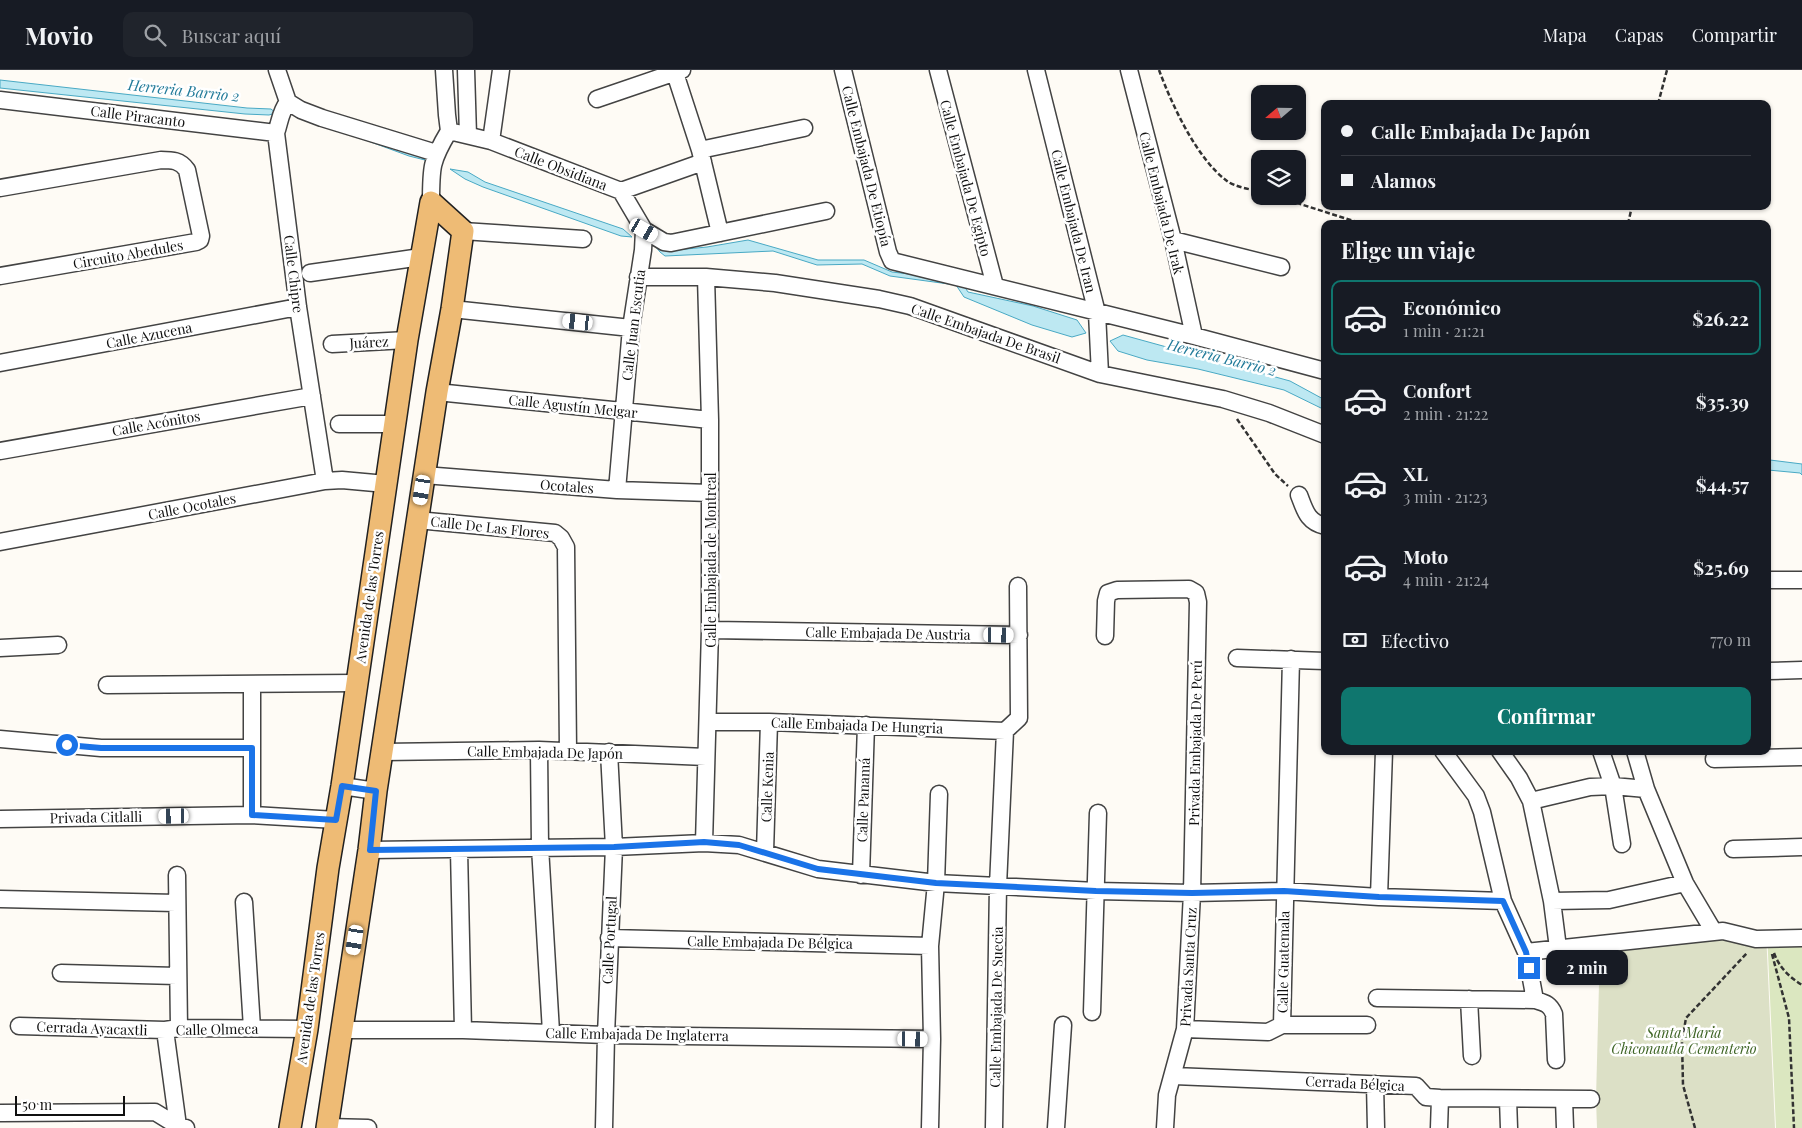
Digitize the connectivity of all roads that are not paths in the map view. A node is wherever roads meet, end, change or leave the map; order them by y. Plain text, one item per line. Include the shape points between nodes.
1 (277, 70) edge
2 (444, 70) edge
3 (466, 70) edge
4 (501, 70) edge
5 (843, 70) edge
6 (938, 70) edge
7 (1036, 70) edge
8 (1128, 70) edge
9 (677, 71) edge
10 (597, 99) dead end
11 (0, 100) edge
12 (288, 102) junction
13 (804, 128) dead end
14 (450, 131) junction
15 (276, 133) junction
16 (468, 135) junction
17 (491, 141) junction
18 (436, 153) junction
19 (702, 156) junction
20 (0, 188) edge
21 (621, 191) junction
22 (432, 202) junction
23 (826, 212) dead end
24 (463, 230) junction
25 (720, 233) junction
26 (583, 239) dead end
27 (643, 239) junction
28 (1173, 240) junction
29 (421, 256) junction
30 (1281, 267) dead end
31 (310, 273) dead end
32 (0, 276) edge
33 (638, 277) junction
34 (706, 277) junction
35 (995, 286) junction
36 (298, 307) junction
37 (452, 309) junction
38 (1097, 312) junction
39 (631, 328) junction
40 (1194, 336) junction
41 (407, 340) junction
42 (332, 344) dead end
43 (0, 363) edge
44 (1321, 370) edge
45 (1100, 374) junction
46 (436, 392) junction
47 (312, 396) junction
48 (624, 411) junction
49 (710, 420) junction
50 (339, 424) dead end
51 (395, 424) junction
52 (1321, 433) edge
53 (0, 450) edge
54 (424, 475) junction
55 (325, 481) junction
56 (386, 484) junction
57 (617, 490) junction
58 (710, 494) junction
59 (1299, 495) road end
60 (417, 520) junction
61 (1321, 525) edge
62 (0, 542) edge
63 (1771, 580) edge
64 (1802, 580) edge
65 (1018, 586) dead end
66 (710, 630) junction
67 (1019, 635) junction
68 (1105, 636) dead end
69 (58, 645) dead end
70 (0, 648) edge
71 (1237, 658) dead end
72 (1291, 660) junction
73 (1321, 661) edge
74 (1802, 670) edge
75 (1771, 671) edge
76 (357, 683) junction
77 (252, 684) junction
78 (107, 685) dead end
79 (708, 722) junction
80 (769, 722) junction
81 (866, 725) junction
82 (1005, 731) junction
83 (0, 739) edge
84 (252, 748) junction
85 (539, 750) junction
86 (568, 751) junction
87 (383, 752) junction
88 (609, 752) junction
89 (1384, 755) edge
90 (1446, 755) edge
91 (1503, 755) edge
92 (1602, 755) edge
93 (1636, 755) edge
94 (706, 757) junction
95 (1802, 757) edge
96 (1714, 759) dead end
97 (342, 786) junction
98 (1613, 786) junction
99 (1646, 790) junction
100 (376, 791) junction
101 (939, 794) dead end
102 (1531, 801) junction
103 (1098, 813) dead end
104 (252, 815) junction
105 (0, 819) edge
106 (336, 820) junction
107 (704, 842) junction
108 (1622, 844) dead end
109 (540, 847) junction
110 (614, 847) junction
111 (1802, 847) edge
112 (1734, 849) dead end
113 (370, 850) junction
114 (459, 850) junction
115 (765, 852) junction
116 (176, 875) dead end
117 (861, 875) junction
118 (936, 883) junction
119 (1685, 883) junction
120 (998, 886) junction
121 (1096, 891) junction
122 (1284, 891) junction
123 (1192, 893) junction
124 (1379, 897) junction
125 (0, 899) edge
126 (1503, 901) junction
127 (1552, 901) junction
128 (244, 902) dead end
129 (176, 903) junction
130 (1714, 932) junction
131 (609, 938) junction
132 (1802, 938) edge
133 (930, 946) junction
134 (1558, 948) junction
135 (1526, 952) junction
136 (61, 973) dead end
137 (177, 976) junction
138 (1377, 998) dead end
139 (1469, 999) junction
140 (1536, 1000) junction
141 (1092, 1012) dead end
142 (1063, 1025) dead end
143 (1282, 1025) junction
144 (1367, 1025) dead end
145 (19, 1026) dead end
146 (252, 1028) junction
147 (172, 1029) junction
148 (307, 1029) junction
149 (1186, 1029) junction
150 (341, 1030) junction
151 (463, 1030) junction
152 (551, 1032) junction
153 (606, 1035) junction
154 (932, 1039) junction
155 (1472, 1056) dead end
156 (1556, 1060) dead end
157 (1174, 1076) junction
158 (1376, 1084) junction
159 (1440, 1098) junction
160 (1508, 1099) junction
161 (1564, 1099) junction
162 (1592, 1099) dead end
163 (0, 1113) edge
164 (64, 1120) edge
165 (182, 1127) edge
166 (290, 1128) edge
167 (327, 1128) edge
168 (368, 1128) edge
169 (604, 1128) edge
170 (930, 1128) edge
171 (994, 1128) edge
172 (1056, 1128) edge
173 (1165, 1128) edge
174 (1376, 1128) edge
175 (1439, 1128) edge
176 (1509, 1128) edge
177 (1566, 1128) edge

1 - 12 street
2 - 14 street
3 - 16 street
4 - 17 street
5 - 35 street, Calle Embajada De Etiopía via 892,261
6 - 35 street, Calle Embajada De Egipto
7 - 38 street, Calle Embajada De Iran
8 - 28 street, Calle Embajada De Irak
9 - 10 street
9 - 19 street
11 - 15 street, Calle Piracanto
12 - 15 street, Calle Chipre via 281,111
12 - 18 street via 322,118
13 - 19 street
14 - 16 street, Calle Obsidiana
14 - 18 street, Avenida de las Torres
15 - 36 street, Calle Chipre
16 - 17 street, Calle Obsidiana
17 - 21 street, Calle Obsidiana
18 - 22 street, Avenida de las Torres via 431,173
19 - 21 street
19 - 25 street
20 - 32 street, Circuito Abedules via 174,160 183,164 186,170 201,236 196,242
21 - 27 street, Calle Obsidiana
22 - 24 main road
22 - 29 main road, Avenida de las Torres
23 - 25 street
24 - 26 street
24 - 37 main road
25 - 27 street via 671,244
27 - 33 street, Calle Juan Escutia
28 - 30 street
28 - 40 street, Calle Embajada De Irak
29 - 31 street
29 - 41 main road, Avenida de las Torres
33 - 34 street, Calle Embajada De Brasil
33 - 39 street, Calle Juan Escutia
34 - 45 street, Calle Embajada De Brasil via 775,283 887,300
34 - 49 street, Calle Embajada de Montreal
35 - 38 street
36 - 43 street, Calle Azucena
36 - 47 street, Calle Chipre
37 - 39 street
37 - 46 main road
38 - 40 street
38 - 45 street, Calle Embajada De Iran
39 - 48 street, Calle Juan Escutia
40 - 44 street
41 - 42 street, Juárez
41 - 51 main road, Avenida de las Torres
45 - 52 street, Calle Embajada De Brasil via 1223,399
46 - 48 street, Calle Agustín Melgar
46 - 54 main road
47 - 53 street, Calle Acónitos
47 - 55 street, Calle Chipre
48 - 49 street, Calle Agustín Melgar
48 - 57 street, Calle Juan Escutia
49 - 58 street, Calle Embajada de Montreal
50 - 51 street
51 - 56 main road, Avenida de las Torres
54 - 57 street, Ocotales
54 - 60 main road
55 - 56 street, Calle Ocotales
55 - 62 street, Calle Ocotales
56 - 76 main road, Avenida de las Torres
57 - 58 street, Ocotales
58 - 66 street, Calle Embajada de Montreal
59 - 61 street via 1307,515 1315,524
60 - 86 street, Calle De Las Flores via 555,533 561,538 566,547
60 - 87 main road
63 - 64 street
65 - 67 street
66 - 67 street, Calle Embajada De Austria
66 - 79 street, Calle Embajada de Montreal
67 - 82 street via 1019,718
68 - 123 street, Privada Embajada De Perú via 1108,593 1117,590 1189,589 1196,593
69 - 70 street
71 - 72 street
72 - 73 street
72 - 122 street, Calle Guatemala
74 - 75 street
76 - 77 street
76 - 97 main road, Avenida de las Torres
77 - 78 street
77 - 84 street
79 - 80 street, Calle Embajada De Hungria
79 - 94 street, Calle Embajada de Montreal
80 - 81 street, Calle Embajada De Hungria
80 - 115 street, Calle Kenia
81 - 82 street, Calle Embajada De Hungria
81 - 117 street, Calle Panamá
82 - 120 street
83 - 84 street via 101,748
84 - 104 street
85 - 86 street, Calle Embajada De Japón
85 - 87 street, Calle Embajada De Japón
85 - 109 street
86 - 88 street, Calle Embajada De Japón
87 - 100 main road
88 - 94 street, Calle Embajada De Japón
88 - 110 street, Calle Portugal
89 - 124 street
90 - 126 street via 1476,796
91 - 102 street
92 - 98 street
93 - 99 street
94 - 107 street, Calle Embajada de Montreal
95 - 96 street
97 - 100 street
97 - 106 main road, Avenida de las Torres
98 - 99 street
98 - 102 street via 1590,787
98 - 108 street
99 - 119 street
100 - 113 main road
101 - 118 street
102 - 127 street
103 - 121 street
104 - 105 street, Privada Citlalli
104 - 106 street, Privada Citlalli
106 - 148 main road, Avenida de las Torres
107 - 110 street
107 - 115 street via 739,845
109 - 110 street
109 - 114 street
109 - 152 street
110 - 131 street, Calle Portugal
111 - 112 street
113 - 114 street
113 - 150 main road
114 - 151 street
115 - 117 street via 818,869
116 - 129 street
117 - 118 street
118 - 120 street
118 - 133 street
119 - 127 street via 1609,900
119 - 130 street
120 - 121 street
120 - 171 street, Calle Embajada De Suecia
121 - 123 street
121 - 141 street
122 - 123 street
122 - 124 street
122 - 143 street, Calle Guatemala
123 - 149 street, Privada Santa Cruz
124 - 126 street
125 - 129 street
126 - 135 street
127 - 134 street
128 - 146 street
129 - 137 street
130 - 132 street via 1723,931 1765,942
130 - 134 street
131 - 133 street, Calle Embajada De Bélgica
131 - 153 street, Calle Portugal
133 - 154 street
134 - 135 street
135 - 140 street
136 - 137 street
137 - 147 street
138 - 139 street
139 - 140 street
139 - 155 street
140 - 156 street via 1552,1007
142 - 172 street
143 - 144 street
143 - 149 street, Calle Guatemala via 1268,1032
145 - 147 street, Cerrada Ayacaxtli
146 - 147 street, Calle Olmeca
146 - 148 street, Calle Olmeca
147 - 165 street, Calle Olmeca
148 - 166 main road, Avenida de las Torres
149 - 157 street, Privada Santa Cruz
150 - 151 street, Calle Embajada De Inglaterra
150 - 167 main road
151 - 152 street, Calle Embajada De Inglaterra
152 - 153 street, Calle Embajada De Inglaterra
153 - 154 street, Calle Embajada De Inglaterra
153 - 169 street, Calle Portugal
154 - 170 street
157 - 158 street, Cerrada Bélgica
157 - 173 street, Privada Santa Cruz via 1167,1095
158 - 159 street, Cerrada Bélgica via 1416,1086 1426,1097
158 - 174 street
159 - 160 street, Cerrada Bélgica
159 - 175 street
160 - 161 street, Cerrada Bélgica
160 - 176 street
161 - 162 street, Cerrada Bélgica
161 - 177 street
163 - 164 street
164 - 165 street via 155,1112
167 - 168 street

